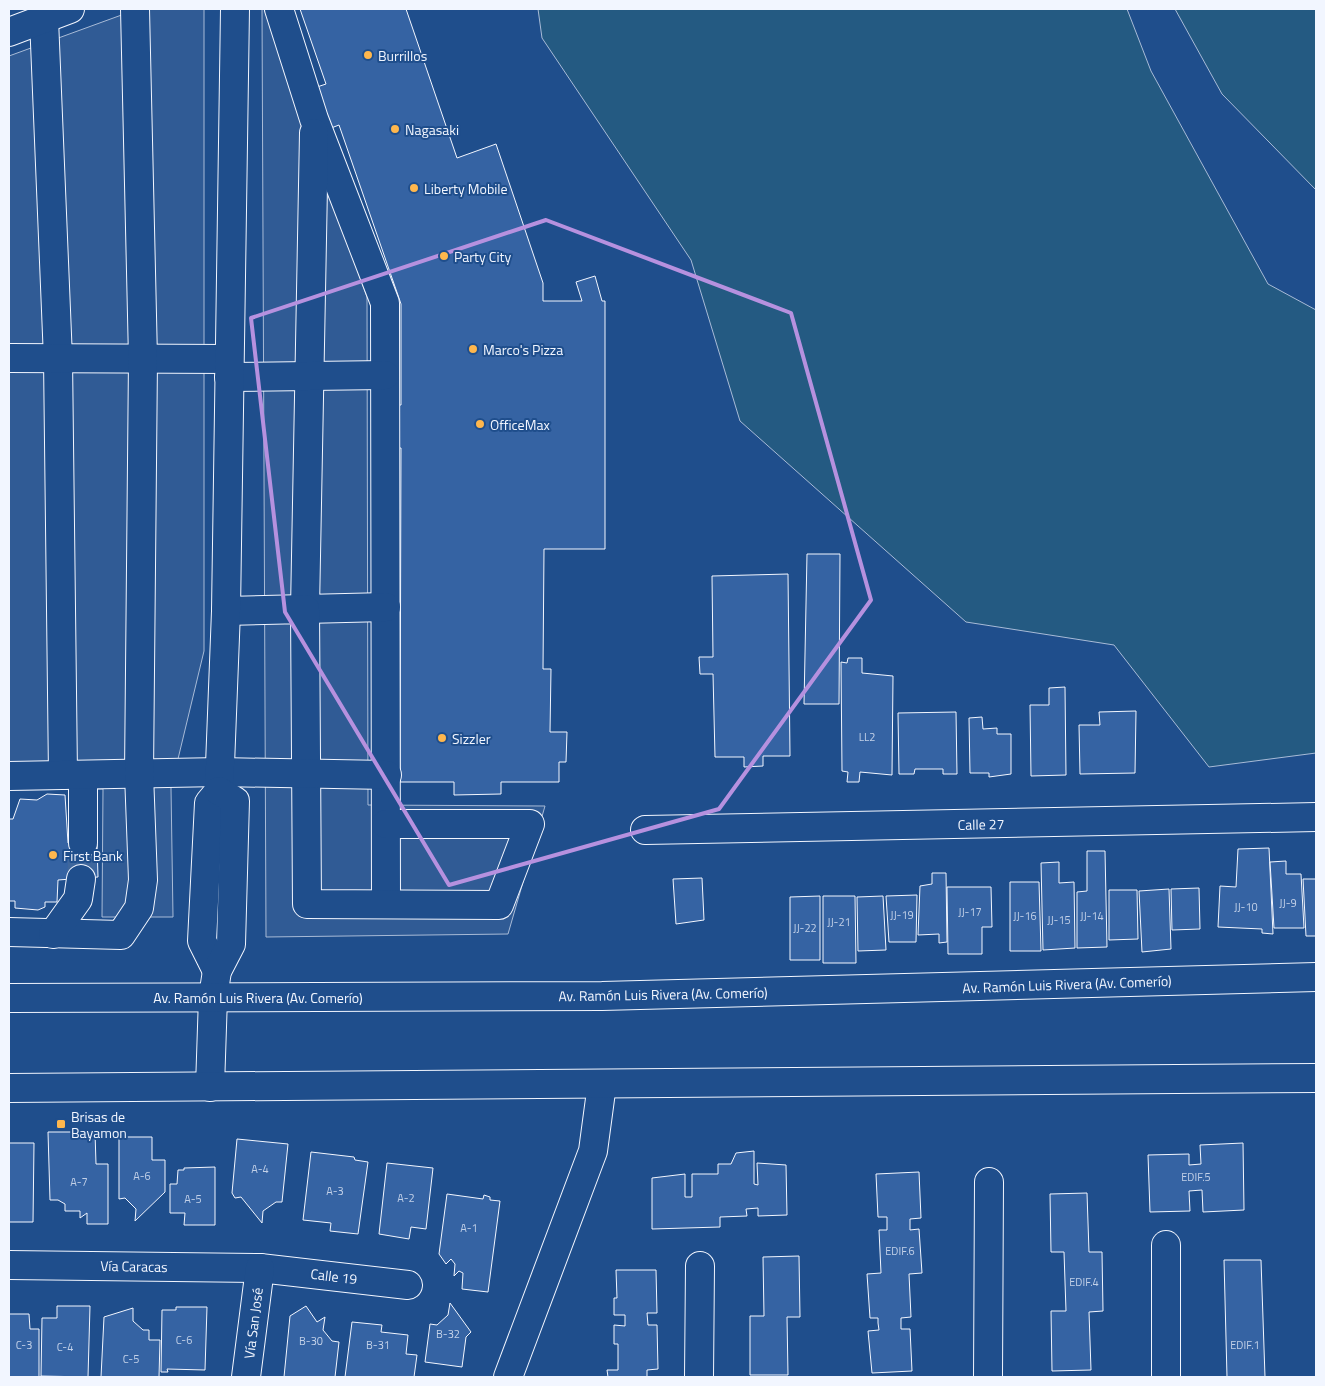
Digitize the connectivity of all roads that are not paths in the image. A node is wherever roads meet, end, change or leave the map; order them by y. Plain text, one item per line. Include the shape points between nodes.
1 (70, 9) edge
2 (135, 9) edge
3 (235, 9) edge
4 (279, 9) edge
5 (44, 19) junction
6 (9, 32) edge
7 (314, 118) junction
8 (9, 358) edge
9 (58, 358) junction
10 (143, 359) junction
11 (229, 368) junction
12 (308, 375) junction
13 (385, 375) junction
14 (386, 608) junction
15 (305, 609) junction
16 (226, 611) junction
17 (139, 774) junction
18 (304, 774) junction
19 (73, 775) junction
20 (387, 775) junction
21 (9, 776) edge
22 (219, 782) junction
23 (1316, 817) edge
24 (386, 824) junction
25 (645, 830) dead end
26 (83, 843) tunnel mouth
27 (81, 879) tunnel mouth
28 (386, 904) junction
29 (9, 932) edge
30 (53, 934) junction
31 (1316, 977) edge
32 (215, 984) junction
33 (9, 998) edge
34 (1316, 1078) edge
35 (602, 1084) junction
36 (210, 1087) junction
37 (9, 1088) edge
38 (990, 1182) dead end
39 (1166, 1245) dead end
40 (9, 1265) edge
41 (700, 1266) dead end
42 (260, 1268) junction
43 (408, 1285) dead end
44 (246, 1377) edge
45 (508, 1377) edge
46 (699, 1377) edge
47 (988, 1377) edge
48 (1166, 1377) edge

1 - 5 main road
2 - 10 main road
3 - 11 main road
4 - 7 main road
5 - 6 main road
5 - 9 main road
7 - 12 main road
7 - 13 main road via 385,303
8 - 9 main road
9 - 10 main road
9 - 19 main road
10 - 11 main road
10 - 17 main road
11 - 12 main road
11 - 16 main road
12 - 13 main road
12 - 15 main road
13 - 14 main road
14 - 15 main road
14 - 20 main road
15 - 16 main road
15 - 18 main road
16 - 22 main road
17 - 19 main road
17 - 22 main road
17 - 30 main road via 143,880 139,908 122,935
18 - 20 main road
18 - 22 main road
18 - 28 main road via 307,904
19 - 21 main road
19 - 26 main road
20 - 24 main road
22 - 32 main road via 235,802 232,944
23 - 25 main road, Calle 27
24 - 28 main road
24 - 28 main road via 530,824 500,905
27 - 30 main road via 78,899
29 - 30 main road
31 - 32 main road, Av. Ramón Luis Rivera (Av. Comerío) via 602,996
32 - 33 main road, Av. Ramón Luis Rivera (Av. Comerío)
32 - 36 main road
34 - 35 main road
35 - 36 main road
35 - 45 main road via 593,1151
36 - 37 main road
38 - 47 main road
39 - 48 main road
40 - 42 main road, Vía Caracas
41 - 46 main road
42 - 43 main road, Calle 19
42 - 44 main road, Vía San José

